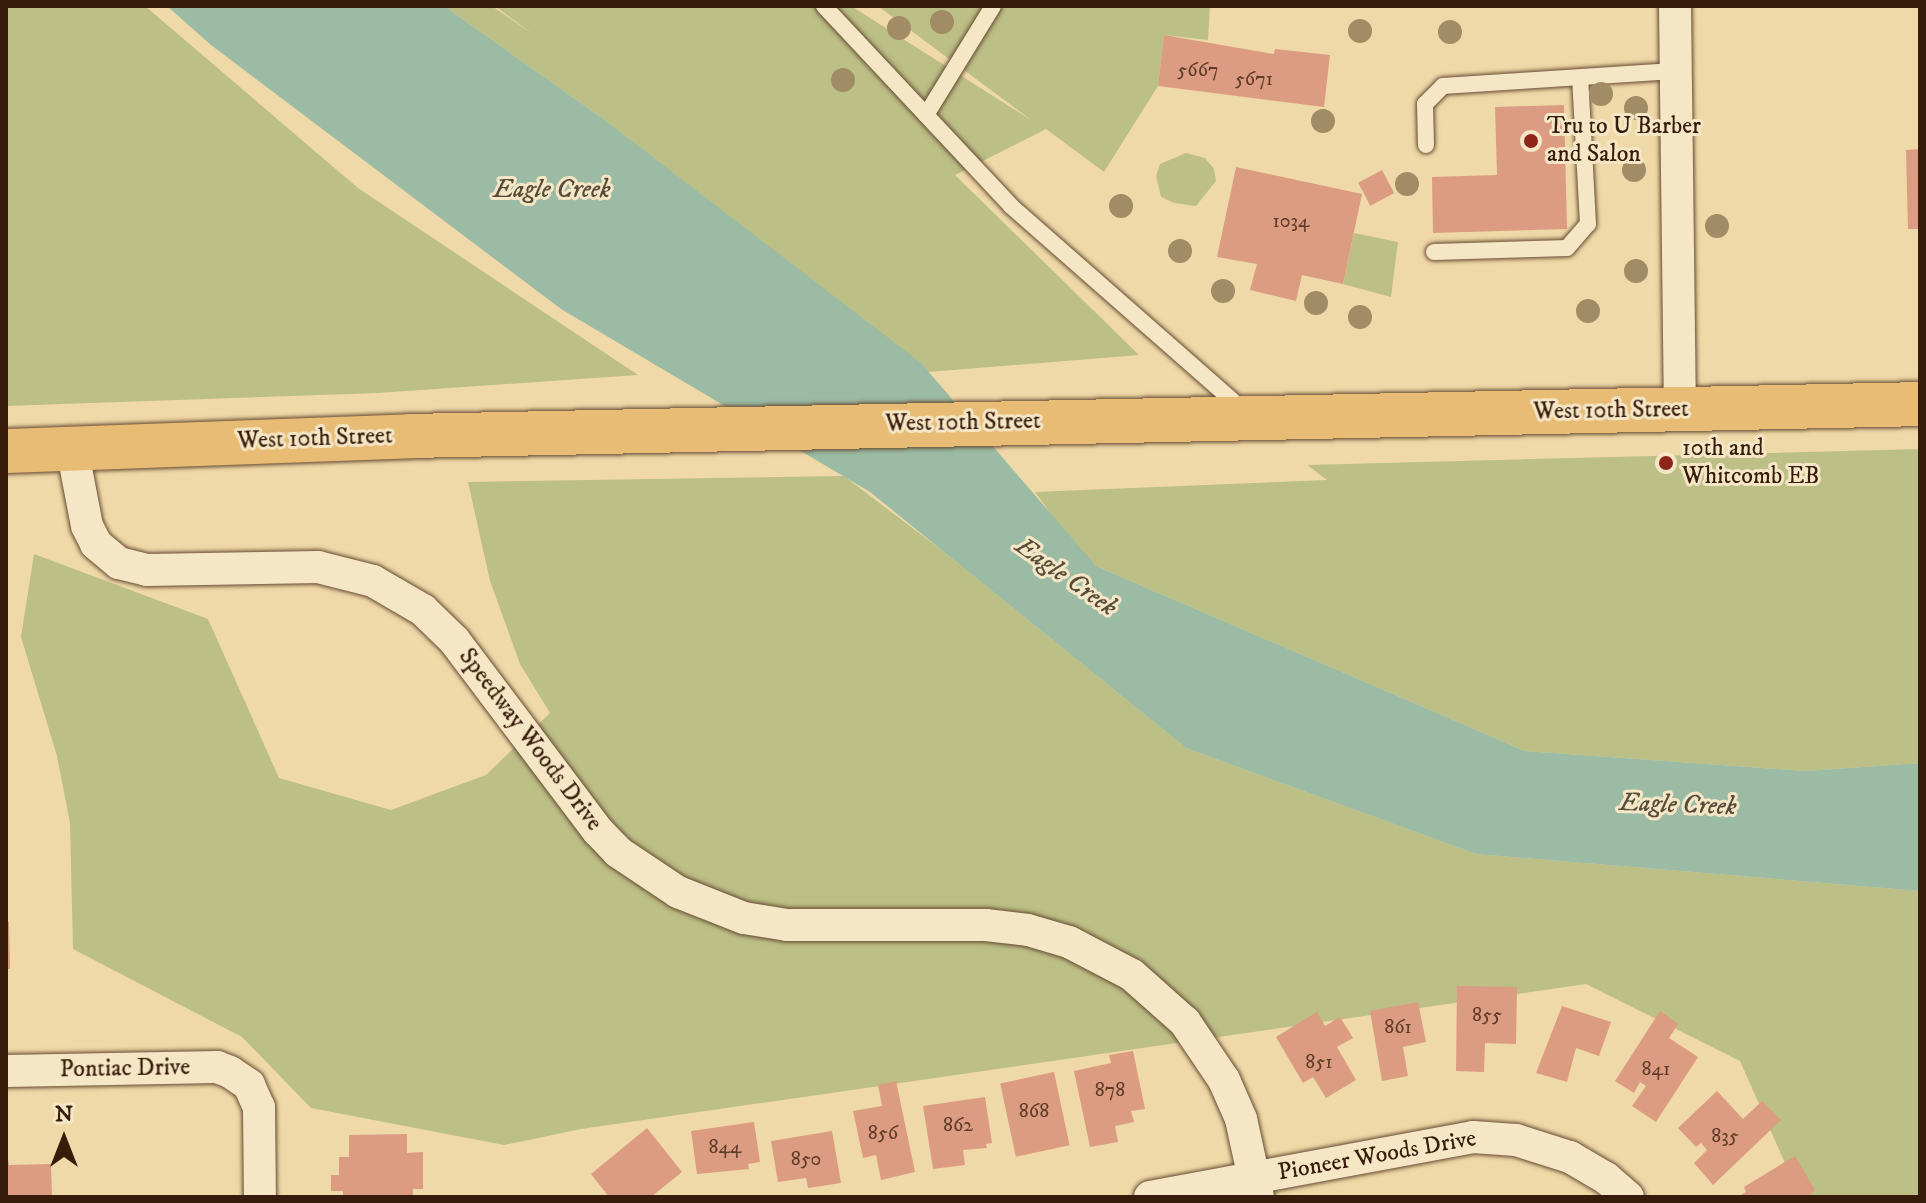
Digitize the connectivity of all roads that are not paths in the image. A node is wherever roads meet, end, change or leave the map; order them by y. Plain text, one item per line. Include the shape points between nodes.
1 (824, 6) edge
2 (993, 6) edge
3 (1675, 6) edge
4 (1674, 71) junction
5 (1580, 77) junction
6 (926, 115) junction
7 (1426, 145) dead end
8 (1434, 252) dead end
9 (1920, 404) edge
10 (1680, 410) junction
11 (1249, 416) junction
12 (72, 448) junction
13 (6, 451) edge
14 (6, 1071) edge
15 (1256, 1187) edge
16 (260, 1197) edge
17 (1150, 1197) edge
18 (1628, 1197) edge

1 - 6 lane
2 - 6 lane
3 - 4 street
4 - 5 lane
4 - 10 street
5 - 7 lane via 1443,86 1425,104
5 - 8 lane via 1588,224 1567,248
6 - 11 lane via 1011,206
9 - 10 main road, West 10th Street
10 - 11 main road, West 10th Street
11 - 12 main road, West 10th Street
12 - 13 main road, West 10th Street
12 - 15 street, Speedway Woods Drive via 87,526 96,544 119,563 147,570 318,567 373,581 423,610 454,640 598,831 618,852 678,892 744,918 787,925 986,925 1028,930 1069,942 1132,975 1185,1022 1218,1068 1241,1119
14 - 16 street, Pontiac Drive via 217,1067 242,1079 260,1111
15 - 17 street, Pioneer Woods Drive
15 - 18 street, Pioneer Woods Drive via 1459,1140 1502,1138 1570,1157

